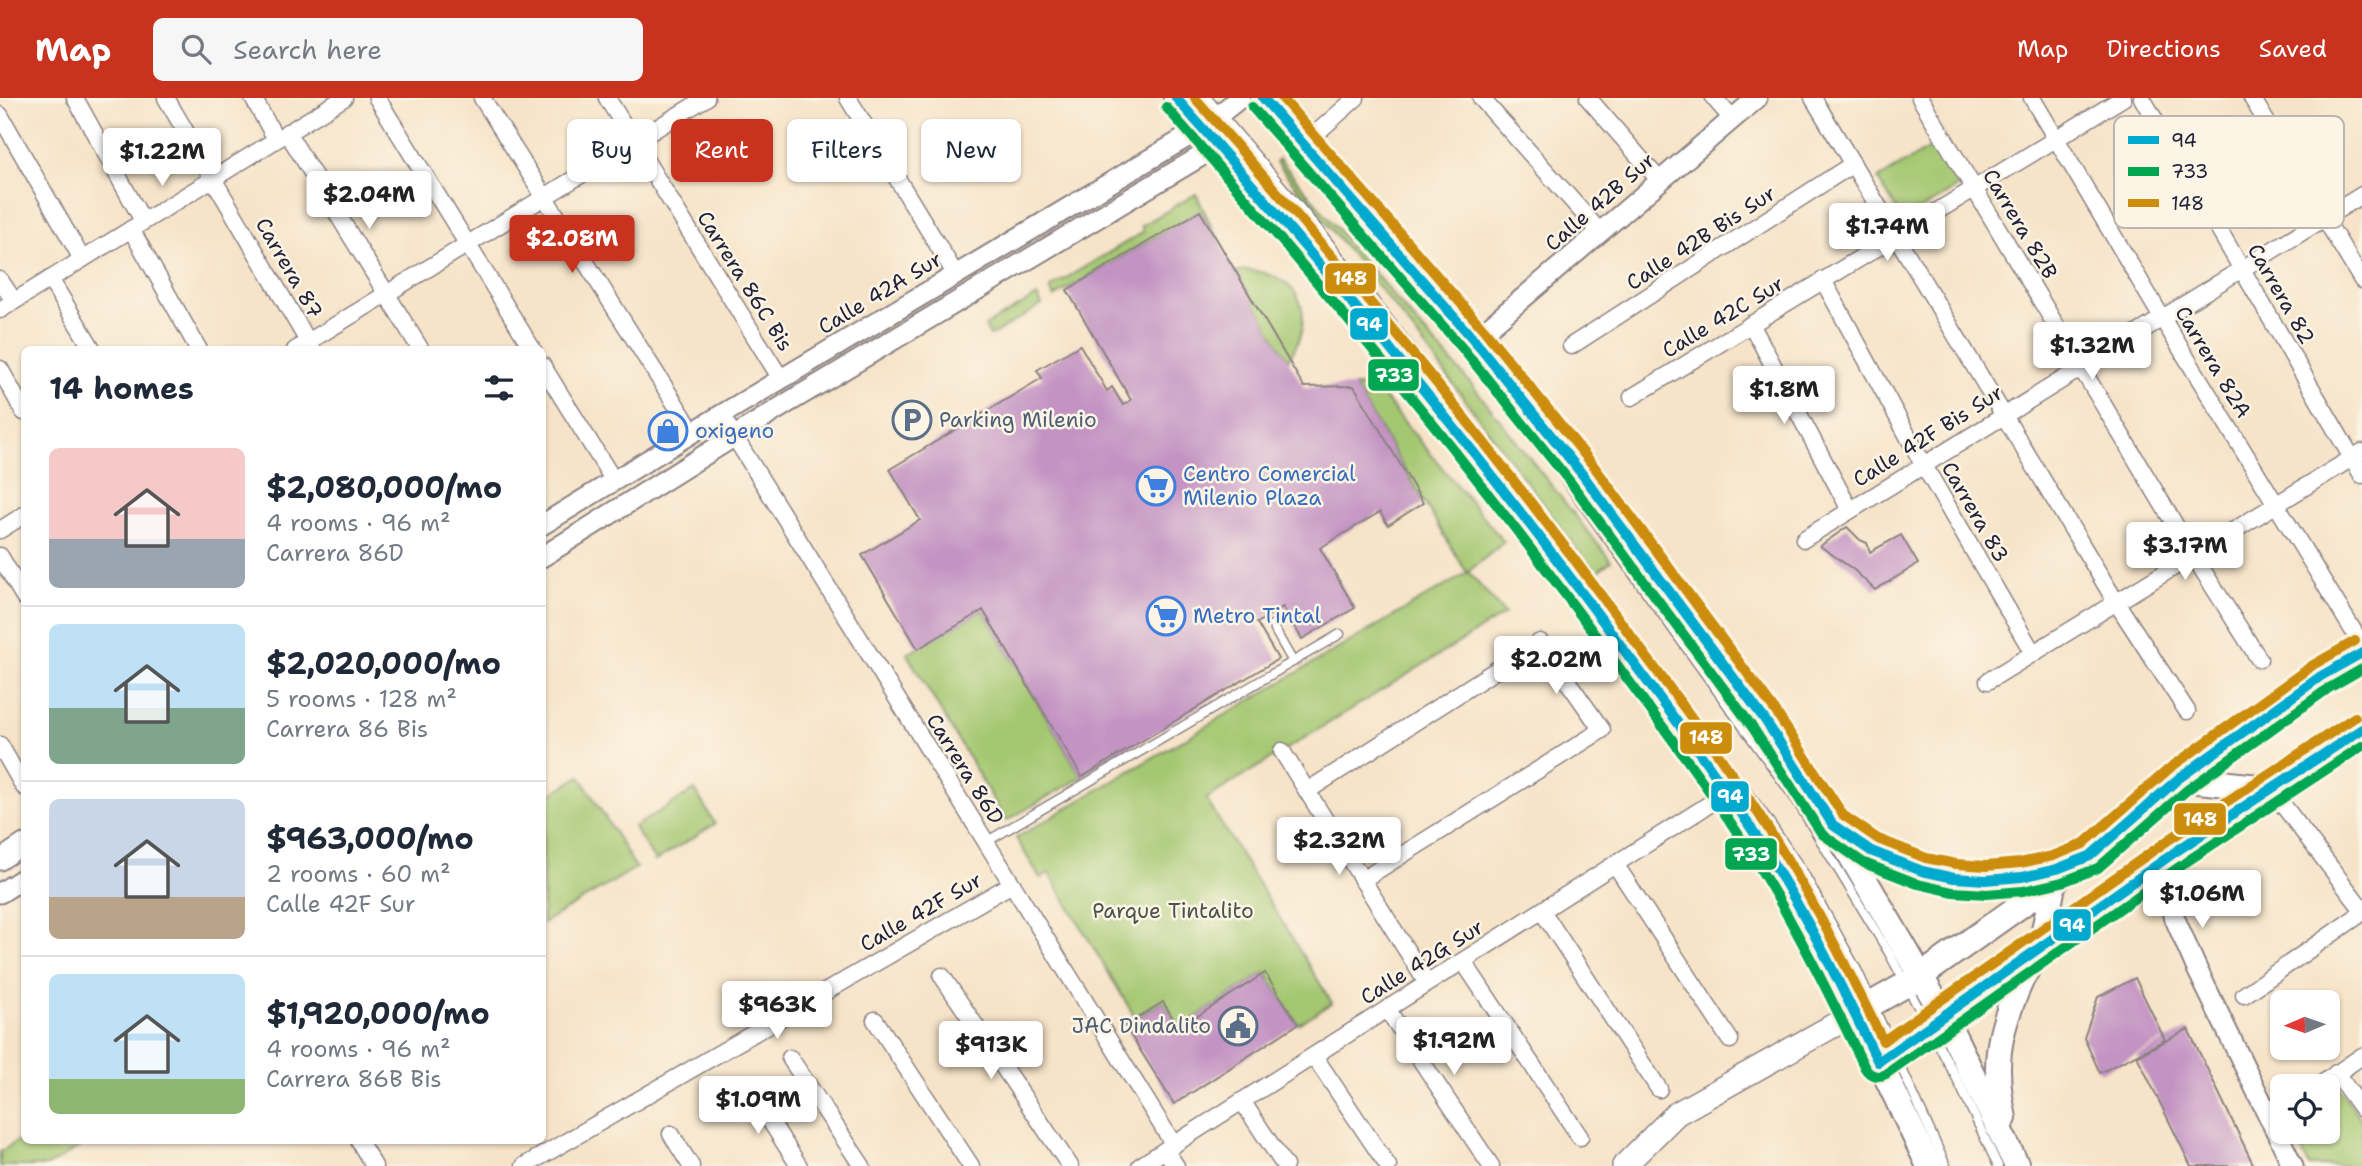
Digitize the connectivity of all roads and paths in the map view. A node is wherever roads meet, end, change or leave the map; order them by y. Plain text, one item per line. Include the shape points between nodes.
1 (75, 98) edge
2 (166, 98) edge
3 (253, 98) edge
4 (377, 98) edge
5 (482, 98) edge
6 (607, 98) edge
7 (706, 98) edge
8 (849, 98) edge
9 (1176, 98) edge
10 (1207, 98) edge
11 (1241, 98) edge
12 (1263, 98) edge
13 (1356, 98) edge
14 (1481, 98) edge
15 (1588, 98) edge
16 (1714, 98) edge
17 (1757, 98) edge
18 (1813, 98) edge
19 (1920, 98) edge
20 (2032, 98) edge
21 (2123, 98) edge
22 (2141, 98) edge
23 (2252, 98) edge
24 (341, 99) edge
25 (0, 115) edge
26 (2152, 116) edge
27 (2263, 116) edge
28 (619, 119) edge
29 (1732, 119) junction
30 (657, 128) edge
31 (1213, 129) junction
32 (281, 135) junction
33 (2056, 138) junction
34 (1303, 145) junction
35 (1853, 164) junction
36 (212, 178) junction
37 (657, 180) edge
38 (1660, 181) junction
39 (568, 182) edge
40 (1974, 189) junction
41 (2362, 195) edge
42 (544, 197) junction
43 (2344, 206) edge
44 (137, 225) junction
45 (2218, 228) edge
46 (2308, 228) edge
47 (2330, 228) edge
48 (1600, 232) junction
49 (1896, 236) junction
50 (467, 244) junction
51 (82, 259) junction
52 (2242, 269) junction
53 (956, 275) junction
54 (50, 279) junction
55 (0, 280) edge
56 (1823, 280) junction
57 (2362, 280) edge
58 (386, 294) junction
59 (7, 305) edge
60 (2162, 318) junction
61 (1751, 324) junction
62 (1474, 340) junction
63 (91, 346) edge
64 (198, 346) edge
65 (304, 346) edge
66 (307, 346) edge
67 (418, 346) edge
68 (531, 346) edge
69 (1571, 346) dead end
70 (2081, 367) junction
71 (0, 369) edge
72 (546, 371) edge
73 (781, 379) junction
74 (1632, 397) dead end
75 (21, 407) edge
76 (2003, 414) junction
77 (721, 415) junction
78 (693, 432) junction
79 (734, 436) junction
80 (2357, 455) edge
81 (1923, 464) junction
82 (2362, 475) edge
83 (614, 481) junction
84 (2277, 506) junction
85 (1850, 510) junction
86 (21, 517) edge
87 (546, 523) edge
88 (0, 530) edge
89 (1804, 539) dead end
90 (546, 554) edge
91 (2193, 555) junction
92 (0, 556) edge
93 (21, 592) edge
94 (2116, 602) junction
95 (1272, 625) dead end
96 (1340, 634) dead end
97 (2362, 645) edge
98 (2033, 653) junction
99 (2362, 653) edge
100 (2259, 659) dead end
101 (1293, 662) junction
102 (1988, 681) dead end
103 (2187, 711) dead end
104 (2362, 729) edge
105 (0, 745) edge
106 (1282, 751) dead end
107 (2178, 779) junction
108 (21, 782) edge
109 (2270, 788) junction
110 (1307, 791) junction
111 (1727, 793) junction
112 (1833, 825) junction
113 (986, 842) junction
114 (21, 846) edge
115 (2090, 856) junction
116 (0, 860) edge
117 (1615, 864) junction
118 (21, 880) edge
119 (1362, 880) junction
120 (2054, 881) junction
121 (2165, 881) dead end
122 (1012, 884) junction
123 (0, 892) edge
124 (1542, 911) junction
125 (2362, 911) edge
126 (2038, 951) junction
127 (1463, 961) junction
128 (942, 976) dead end
129 (1914, 980) junction
130 (1427, 983) junction
131 (2244, 995) dead end
132 (1387, 1009) junction
133 (1863, 1009) junction
134 (874, 1020) dead end
135 (1936, 1021) junction
136 (1730, 1040) dead end
137 (1314, 1056) junction
138 (1886, 1056) junction
139 (2362, 1056) edge
140 (790, 1058) dead end
141 (2336, 1073) joint
142 (748, 1086) dead end
143 (1659, 1089) dead end
144 (1242, 1101) junction
145 (2362, 1109) edge
146 (671, 1134) dead end
147 (1580, 1137) dead end
148 (361, 1144) edge
149 (1169, 1147) junction
150 (374, 1166) edge
151 (524, 1166) edge
152 (691, 1166) edge
153 (799, 1166) edge
154 (862, 1166) edge
155 (971, 1166) edge
156 (1070, 1166) edge
157 (1140, 1166) edge
158 (1176, 1166) edge
159 (1285, 1166) edge
160 (1388, 1166) edge
161 (1491, 1166) edge
162 (1624, 1166) edge
163 (1929, 1166) edge
164 (1946, 1166) edge
165 (1998, 1166) edge
166 (2018, 1166) edge
167 (2293, 1166) edge

1 - 44 street
2 - 36 street, Carrera 87
3 - 32 street
4 - 50 street
5 - 42 street
6 - 28 street, Carrera 86C Bis
7 - 30 street
8 - 53 street
9 - 31 main road
10 - 31 lane
11 - 31 street, Calle 42A Sur
11 - 129 lane via 1359,230 1553,463 1796,800
12 - 34 main road
13 - 34 street
14 - 48 street
15 - 38 street
16 - 29 street
17 - 29 street, Calle 42B Sur
18 - 35 street
19 - 40 street, Carrera 82B
20 - 33 street, Carrera 82A
21 - 33 street, Calle 42C Sur
22 - 26 street, Carrera 82
23 - 27 street
24 - 32 street
25 - 51 street
29 - 38 street, Calle 42B Sur
31 - 53 street, Calle 42A Sur
31 - 79 street, Calle 42A Sur
31 - 111 main road via 1486,466
31 - 133 lane via 1317,228 1564,542 1803,872 1832,922
32 - 36 street
32 - 58 street
33 - 40 street, Calle 42C Sur
33 - 60 street, Carrera 82A
34 - 62 main road
35 - 49 street
35 - 69 street, Calle 42B Bis Sur
36 - 44 street
36 - 65 street, Carrera 87
37 - 73 street, Carrera 86C Bis
38 - 48 street, Calle 42B Sur
39 - 42 street
40 - 49 street, Calle 42C Sur
40 - 70 street, Carrera 82B
41 - 43 street, Calle 42F Bis Sur
42 - 50 street
42 - 78 street
44 - 51 street
44 - 64 street
45 - 52 street, Carrera 82
46 - 52 street, Calle 42F Bis Sur
47 - 57 street
48 - 62 street, Calle 42B Sur
49 - 56 street, Calle 42C Sur
49 - 76 street
50 - 58 street
50 - 68 street
51 - 54 street
52 - 60 street, Calle 42F Bis Sur
52 - 80 street, Carrera 82
53 - 73 street, Calle 42A Sur
54 - 59 street
54 - 63 street
55 - 59 street
56 - 61 street, Calle 42C Sur
56 - 81 street, Carrera 83
58 - 66 street
58 - 67 street
60 - 70 street, Calle 42F Bis Sur
60 - 84 street, Carrera 82A
61 - 74 street, Calle 42C Sur
61 - 85 street
62 - 112 main road via 1582,474 1719,657
70 - 76 street, Calle 42F Bis Sur
70 - 91 street, Carrera 82B
71 - 75 street
72 - 83 street
73 - 77 street, Calle 42A Sur
76 - 81 street, Calle 42F Bis Sur
76 - 94 street
77 - 78 street, Calle 42A Sur
77 - 79 street, Carrera 86D
78 - 83 street, Calle 42A Sur
79 - 90 street, Calle 42A Sur
79 - 113 street, Carrera 86D
80 - 82 street, Carrera 82
80 - 84 street
81 - 85 street, Calle 42F Bis Sur
81 - 98 street, Carrera 83
83 - 87 street, Calle 42A Sur
84 - 91 street
84 - 97 street, Carrera 82A
85 - 89 street, Calle 42F Bis Sur
86 - 88 street
91 - 94 street
91 - 100 street, Carrera 82B
92 - 93 street
94 - 98 street
94 - 103 street
95 - 101 lane
96 - 101 lane
98 - 102 street
99 - 107 main road via 2321,676
101 - 113 lane
104 - 109 main road
105 - 108 street
106 - 110 street
107 - 109 main road
107 - 115 main road
109 - 125 street
109 - 126 main road
110 - 119 street
110 - 119 street via 1540,642 1602,730
111 - 117 street, Calle 42G Sur
111 - 133 main road
112 - 115 main road via 1891,861 1954,878 2022,877
112 - 129 main road
113 - 122 street, Carrera 86D
114 - 116 street
115 - 120 main road
117 - 124 street, Calle 42G Sur
117 - 136 street
118 - 123 street
119 - 130 street
120 - 126 main road
120 - 129 main road
121 - 167 street via 2196,967
122 - 149 street, Carrera 86D
122 - 151 street, Calle 42F Sur
124 - 127 street, Calle 42G Sur
124 - 143 street
125 - 131 street
126 - 135 main road
126 - 166 main road via 2012,1002 1998,1049 2000,1098
127 - 130 street, Calle 42G Sur
127 - 147 street
128 - 156 street
129 - 133 main road
129 - 135 main road
130 - 132 street, Calle 42G Sur
132 - 137 street, Calle 42G Sur
132 - 161 street
133 - 138 main road
133 - 162 main road via 1676,1114
134 - 155 street
135 - 138 main road
135 - 165 lane
135 - 166 main road
137 - 144 street, Calle 42G Sur
137 - 160 street
138 - 163 main road
138 - 164 lane
139 - 141 street
140 - 154 street
141 - 145 street
142 - 153 street
144 - 149 street, Calle 42G Sur
144 - 159 street
146 - 152 street
148 - 150 street
149 - 157 street, Calle 42G Sur
149 - 158 street, Carrera 86D

